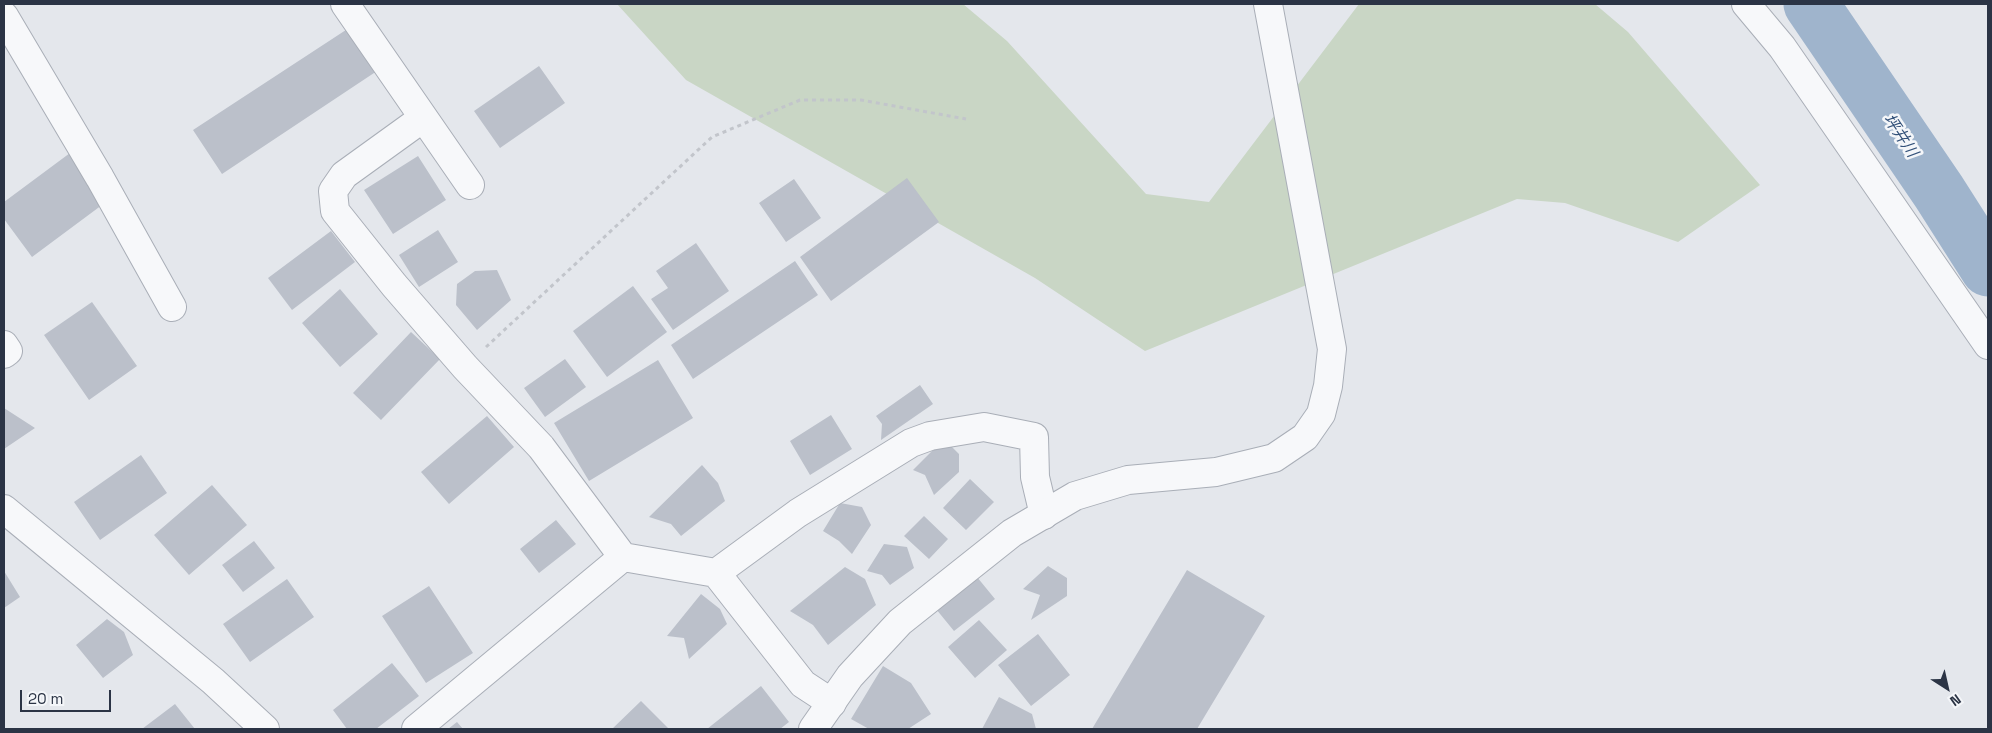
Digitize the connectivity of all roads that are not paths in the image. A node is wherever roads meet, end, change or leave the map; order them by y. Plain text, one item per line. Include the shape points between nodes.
1 (12, 4) edge
2 (345, 4) edge
3 (1268, 4) edge
4 (1746, 4) edge
5 (4, 8) edge
6 (4, 16) edge
7 (423, 118) junction
8 (470, 186) dead end
9 (172, 307) dead end
10 (4, 344) edge
11 (1988, 345) edge
12 (4, 354) edge
13 (4, 509) edge
14 (1044, 515) junction
15 (623, 557) junction
16 (716, 573) junction
17 (832, 703) junction
18 (266, 729) edge
19 (416, 729) edge
20 (813, 729) edge

1 - 5 street
2 - 7 street
3 - 14 street via 1332,349 1321,414 1305,437 1274,458 1216,472 1128,480 1075,496
4 - 11 street via 1782,47
6 - 9 street
7 - 8 street
7 - 15 street via 344,175 333,191 335,212 465,367 541,447
10 - 12 street via 8,351
13 - 18 street
14 - 16 street via 1035,477 1034,437 984,427 930,436 912,443 798,513
14 - 17 street via 1012,533 900,622 850,676
15 - 16 street
15 - 19 street
16 - 17 street via 803,684
17 - 20 street

